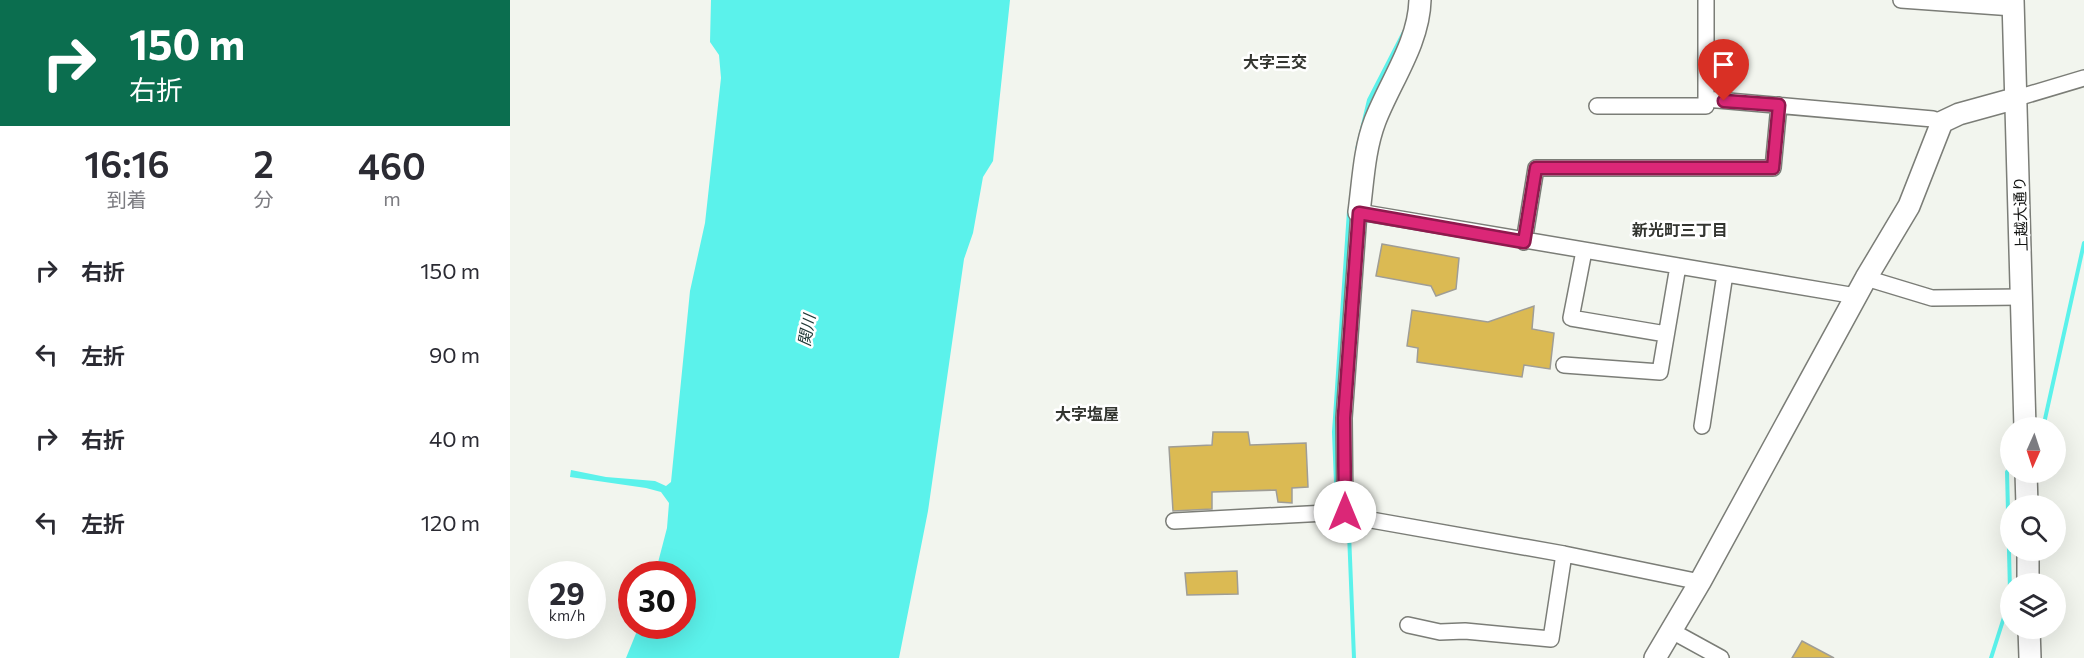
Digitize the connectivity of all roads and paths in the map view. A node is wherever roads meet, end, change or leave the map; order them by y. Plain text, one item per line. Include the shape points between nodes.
1 (1420, 0) edge
2 (1706, 0) edge
3 (1901, 0) edge
4 (2013, 4) edge
5 (2084, 78) edge
6 (2017, 98) junction
7 (1706, 99) junction
8 (1779, 105) junction
9 (1597, 106) dead end
10 (1942, 122) junction
11 (1359, 213) junction
12 (1524, 242) junction
13 (1584, 251) junction
14 (1678, 266) junction
15 (1725, 274) junction
16 (1861, 287) junction
17 (2022, 297) junction
18 (1666, 334) junction
19 (1564, 364) dead end
20 (2025, 417) edge
21 (1702, 426) dead end
22 (1345, 512) junction
23 (1174, 521) dead end
24 (1564, 554) junction
25 (1700, 582) junction
26 (1408, 625) dead end
27 (1670, 630) junction
28 (2029, 639) edge
29 (1655, 658) edge
30 (1721, 658) edge
31 (2030, 658) edge

1 - 11 street via 1410,44 1374,123
2 - 7 street
3 - 4 street
4 - 6 street, 上越大通り
5 - 6 street
6 - 10 street
6 - 17 street, 上越大通り
7 - 8 street
7 - 9 street via 1706,106
8 - 10 street
8 - 12 street via 1773,168 1536,168
10 - 16 street via 1909,206
11 - 12 street
11 - 22 street via 1344,418
12 - 13 street
13 - 14 street
13 - 18 street via 1571,318
14 - 15 street
14 - 18 street
15 - 16 street
15 - 21 street
16 - 17 street via 1932,298
16 - 25 street
17 - 20 street, 上越大通り
18 - 19 street via 1659,372
22 - 23 street
22 - 24 street via 1360,518
24 - 25 street
24 - 26 street via 1551,639 1440,632
25 - 27 street
27 - 29 street
27 - 30 street
28 - 31 street

